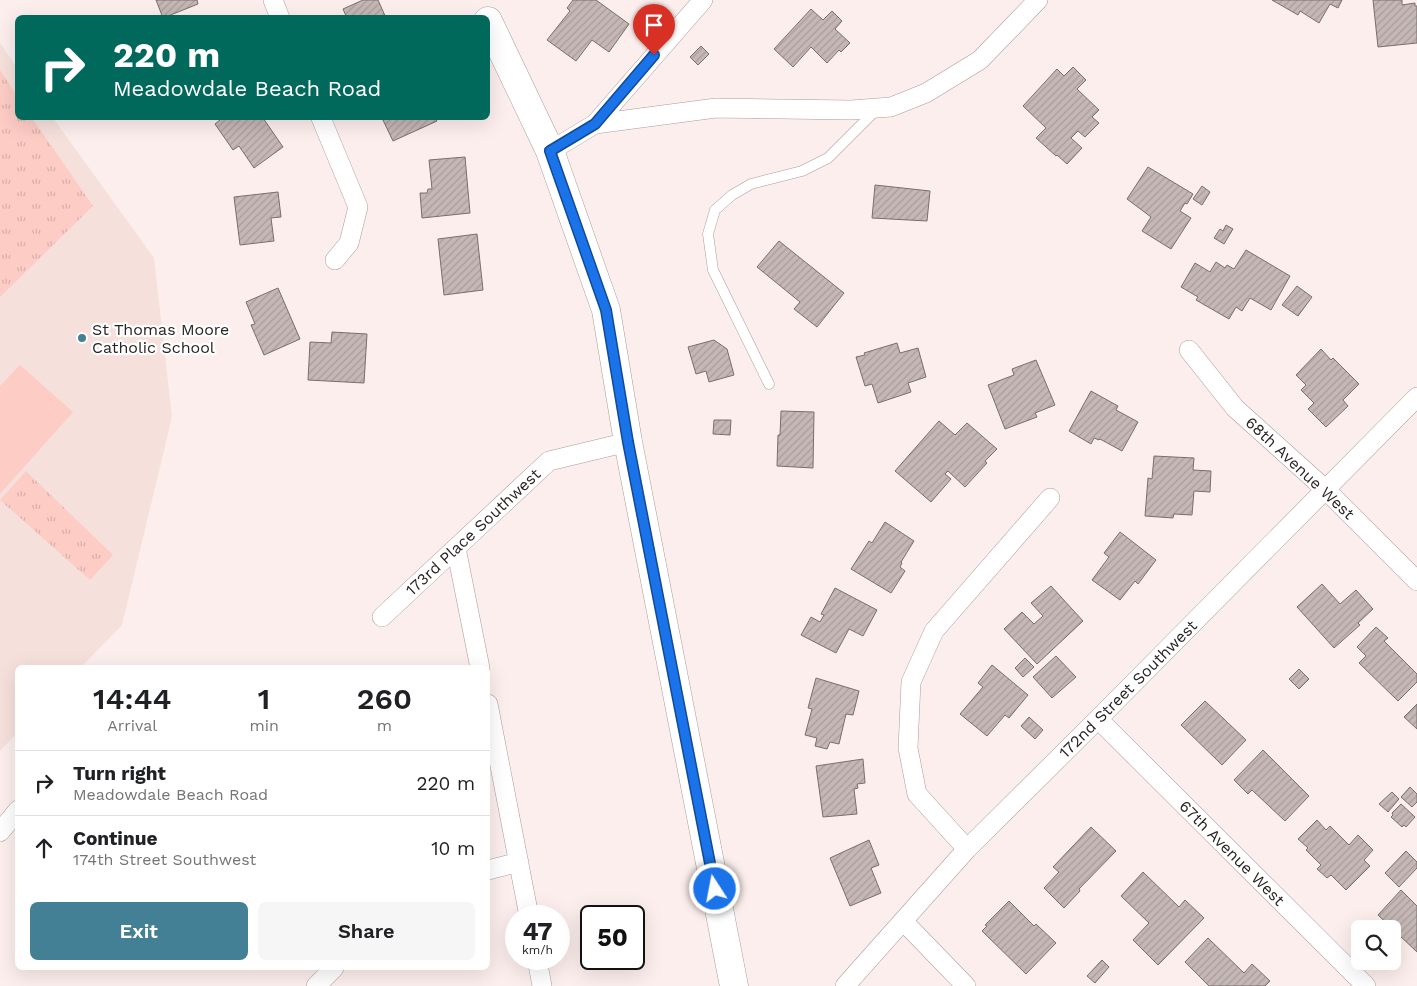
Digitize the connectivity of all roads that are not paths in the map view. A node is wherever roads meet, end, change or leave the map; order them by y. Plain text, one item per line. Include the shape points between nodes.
1 (273, 0) edge
2 (478, 0) edge
3 (703, 0) edge
4 (1038, 0) edge
5 (279, 15) edge
6 (485, 15) edge
7 (490, 25) edge
8 (878, 108) junction
9 (322, 120) edge
10 (595, 124) junction
11 (550, 151) junction
12 (335, 260) dead end
13 (1189, 350) dead end
14 (769, 384) dead end
15 (1417, 397) edge
16 (628, 442) junction
17 (1325, 489) junction
18 (1050, 498) dead end
19 (456, 548) junction
20 (1417, 581) edge
21 (382, 617) dead end
22 (479, 665) edge
23 (490, 714) edge
24 (1098, 719) junction
25 (15, 814) edge
26 (0, 832) edge
27 (967, 849) junction
28 (519, 862) junction
29 (490, 869) edge
30 (527, 905) edge
31 (904, 922) junction
32 (332, 970) edge
33 (539, 970) edge
34 (316, 986) edge
35 (542, 986) edge
36 (734, 986) edge
37 (845, 986) edge
38 (966, 986) edge
39 (1366, 986) edge

1 - 5 street
2 - 6 main road
3 - 10 street
4 - 8 street via 980,60 926,93 891,107
7 - 11 main road
8 - 10 street via 716,108
8 - 14 lane via 828,158 802,171 751,184 715,210 708,234 713,270
9 - 12 street via 358,207 349,243
10 - 11 street
11 - 16 main road via 606,310
13 - 17 street, 68th Avenue West via 1235,408
15 - 17 street, 172nd Street Southwest
16 - 19 street, 173rd Place Southwest via 549,461
16 - 36 main road
17 - 20 street, 68th Avenue West
17 - 24 street, 172nd Street Southwest
18 - 27 street via 934,631 911,682 908,748 917,794
19 - 21 street, 173rd Place Southwest
19 - 22 street
23 - 28 street
24 - 27 street, 172nd Street Southwest
24 - 39 street, 67th Avenue West
25 - 26 street
27 - 31 street, 172nd Street Southwest
28 - 29 street
28 - 30 street
31 - 37 street, 172nd Street Southwest
31 - 38 street
32 - 34 street
33 - 35 street

